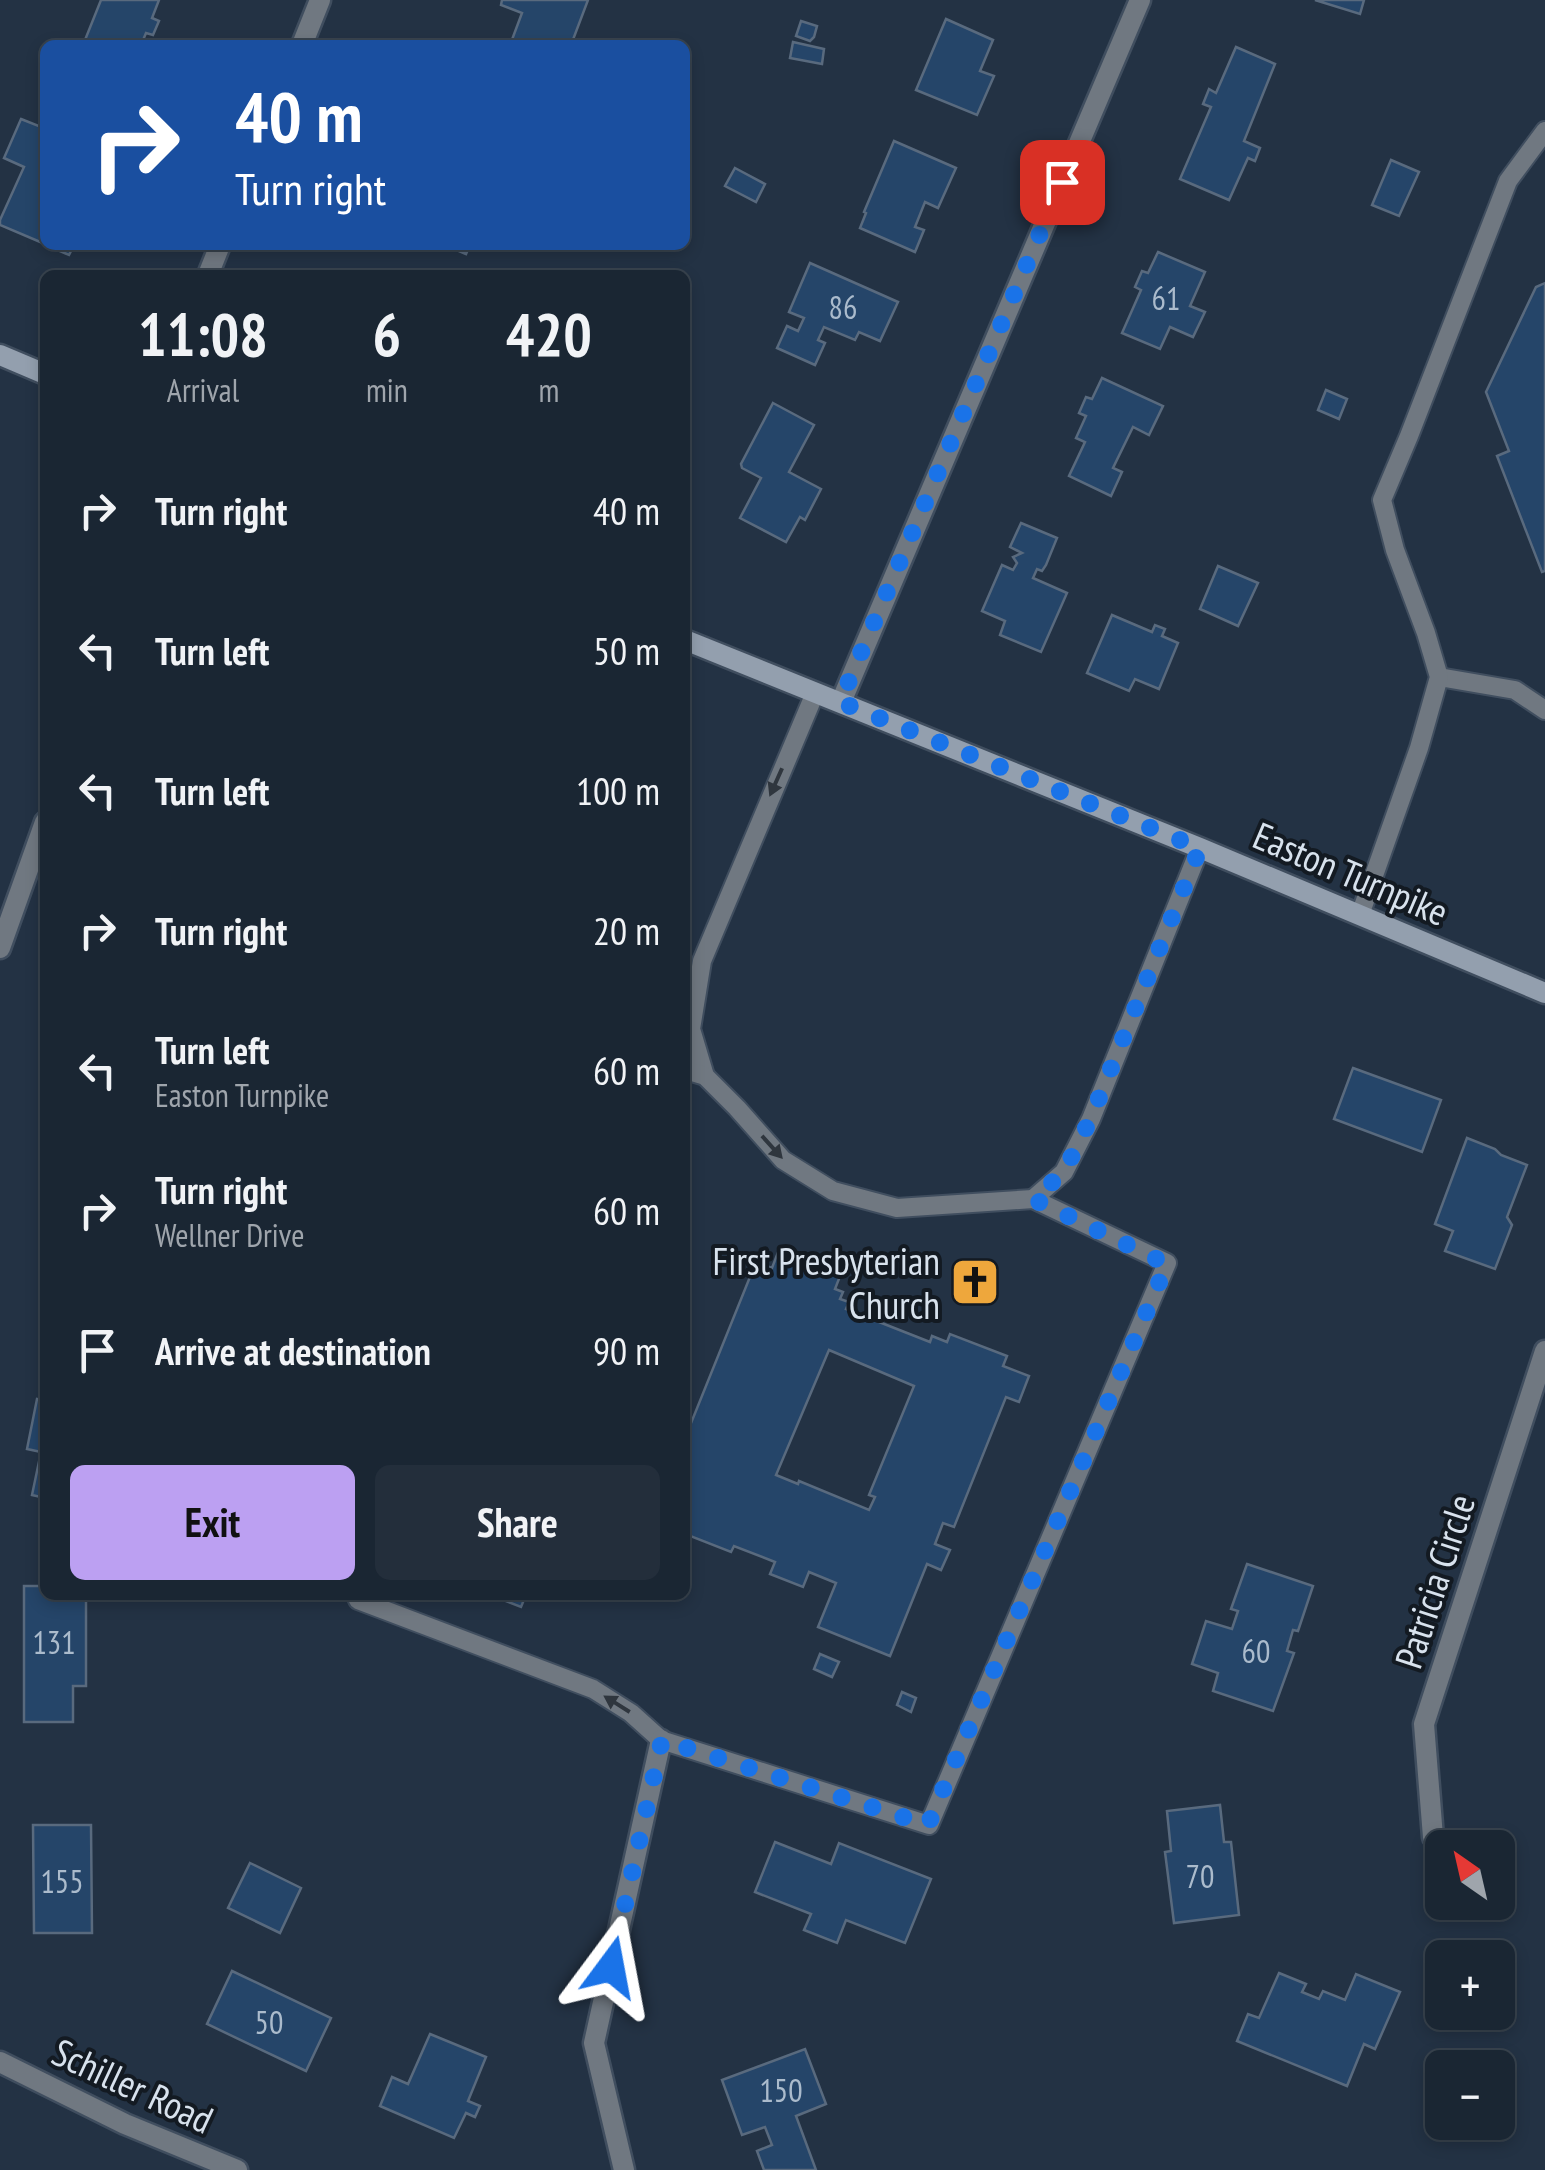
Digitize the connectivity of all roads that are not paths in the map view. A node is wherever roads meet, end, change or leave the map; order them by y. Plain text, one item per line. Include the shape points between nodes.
1 (320, 0) edge
2 (1140, 0) edge
3 (304, 40) edge
4 (1545, 131) edge
5 (0, 355) edge
6 (40, 372) edge
7 (690, 642) edge
8 (1439, 677) junction
9 (815, 693) junction
10 (840, 702) junction
11 (1545, 710) edge
12 (40, 836) edge
13 (1200, 848) junction
14 (1360, 915) junction
15 (0, 948) edge
16 (1545, 993) edge
17 (690, 1072) edge
18 (705, 1076) junction
19 (1033, 1199) junction
20 (1545, 1351) edge
21 (358, 1600) edge
22 (662, 1740) junction
23 (1432, 1830) edge
24 (0, 2062) edge
25 (237, 2170) edge
26 (624, 2170) edge

1 - 3 street
2 - 10 street
4 - 8 lane via 1508,181 1382,500
5 - 6 main road
7 - 9 main road, Easton Turnpike
8 - 11 lane via 1516,690
8 - 14 lane
9 - 10 main road, Easton Turnpike
9 -> 18 lane via 702,961 692,1030
10 - 13 main road, Easton Turnpike
12 - 15 street
13 - 14 main road, Easton Turnpike
13 - 19 lane via 1091,1118 1064,1172
14 - 16 main road, Easton Turnpike
17 - 18 lane
18 -> 19 lane via 784,1160 832,1192 898,1208
19 - 22 lane via 1167,1264 928,1825
20 - 23 street, Patricia Circle via 1424,1724
22 -> 21 lane via 594,1689
22 - 26 street via 594,2043
24 - 25 street, Schiller Road

